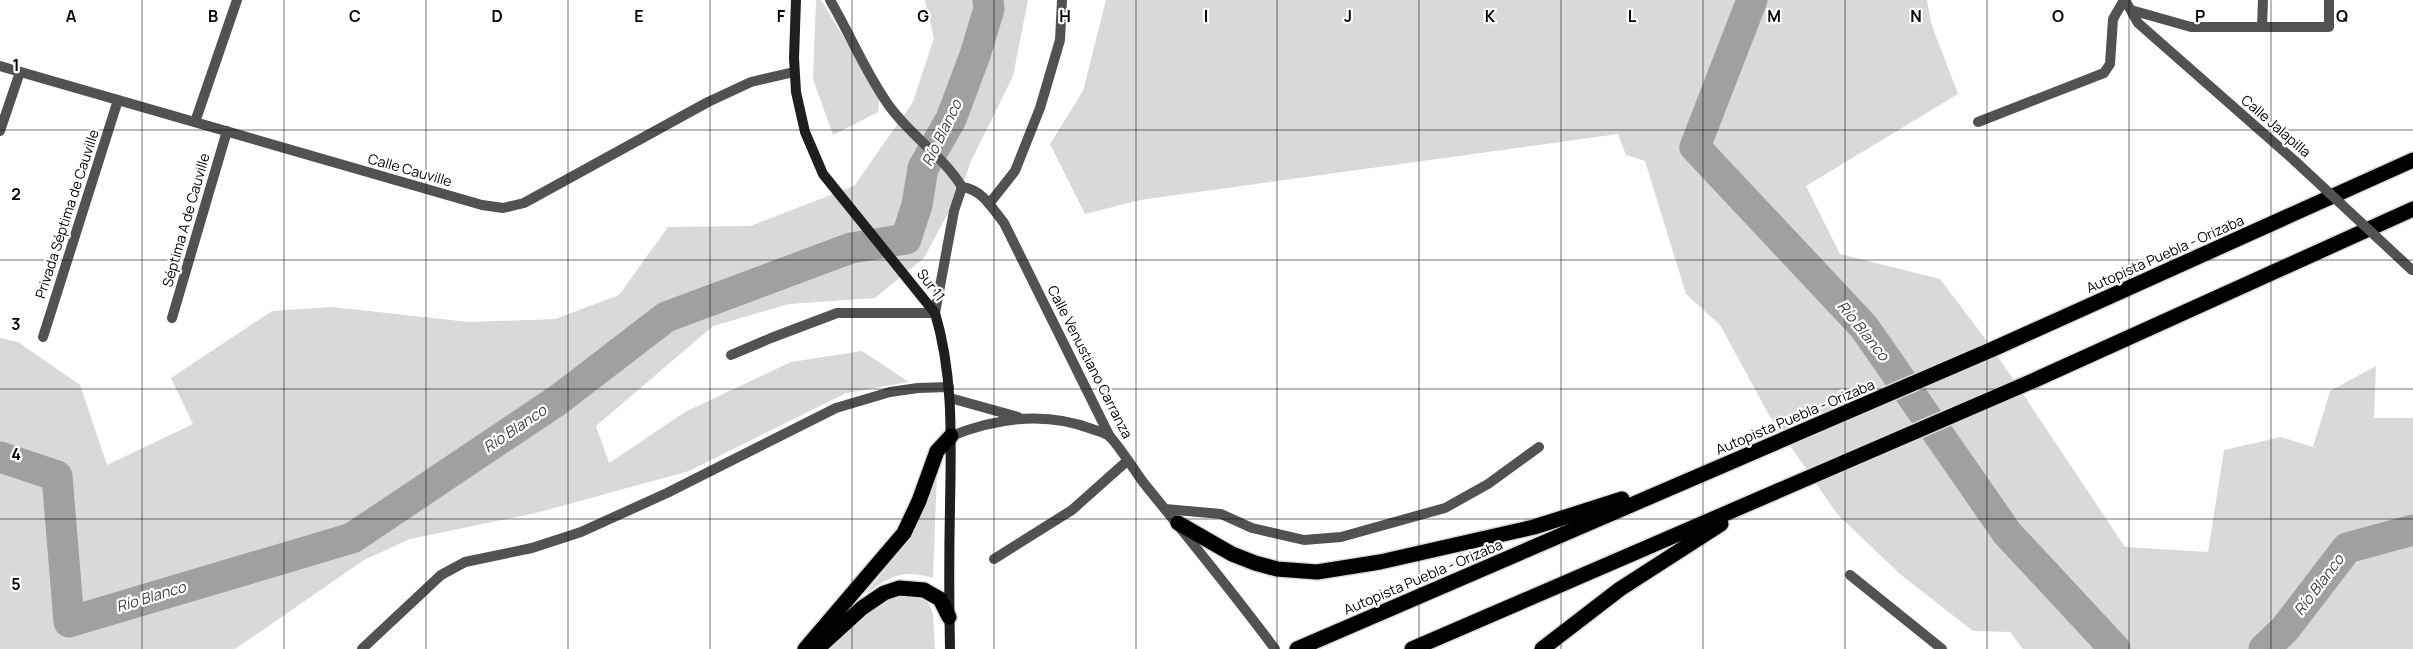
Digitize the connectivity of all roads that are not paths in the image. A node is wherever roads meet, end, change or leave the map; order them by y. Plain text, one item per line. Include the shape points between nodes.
1 (237, 0) edge
2 (796, 0) edge
3 (830, 0) edge
4 (1062, 0) edge
5 (2124, 0) edge
6 (2262, 0) edge
7 (2329, 0) edge
8 (2130, 10) junction
9 (2262, 27) junction
10 (0, 66) edge
11 (20, 72) junction
12 (794, 72) junction
13 (118, 100) junction
14 (195, 122) junction
15 (1978, 122) dead end
16 (0, 131) edge
17 (227, 131) junction
18 (2413, 160) edge
19 (961, 186) junction
20 (989, 204) junction
21 (2413, 209) edge
22 (2413, 270) edge
23 (935, 313) junction
24 (172, 318) dead end
25 (43, 337) dead end
26 (731, 356) dead end
27 (949, 387) junction
28 (950, 398) junction
29 (1021, 418) junction
30 (952, 436) junction
31 (1110, 437) junction
32 (1539, 447) dead end
33 (1127, 462) junction
34 (1707, 472) junction
35 (1758, 500) junction
36 (1165, 509) junction
37 (1178, 523) junction
38 (994, 559) dead end
39 (1850, 575) dead end
40 (949, 617) junction
41 (362, 649) edge
42 (805, 649) edge
43 (817, 649) edge
44 (950, 649) edge
45 (1275, 649) edge
46 (1297, 649) edge
47 (1412, 649) edge
48 (1542, 649) edge
49 (1942, 649) edge

1 - 14 street
2 - 12 main road, Sur 11
3 - 19 street via 888,105 904,126 942,160
4 - 20 street via 1060,40 1040,108 1015,171
5 - 8 street, Calle Jalapilla
5 - 15 street via 2113,19 2110,64 2104,74
6 - 9 street
7 - 9 street via 2329,27
8 - 9 street via 2191,28
8 - 22 street, Calle Jalapilla, bridge via 2138,23
10 - 11 street, Calle Cauville
11 - 13 street, Calle Cauville
11 - 16 street
12 - 17 street, Calle Cauville via 751,82 708,102 524,203 503,208 482,205
12 - 23 main road, Sur 11 via 801,119 823,174
13 - 14 street, Calle Cauville
13 - 25 street, Privada Séptima de Cauville
14 - 17 street, Calle Cauville
17 - 24 street, Séptima A de Cauville
18 - 34 highway, Autopista Puebla - Orizaba via 1993,349
19 - 20 street, Calle Venustiano Carranza via 973,188
19 - 23 street
20 - 31 street, Calle Venustiano Carranza via 1004,223
21 - 35 highway via 2037,379
23 - 26 street via 837,313
23 - 27 main road, Sur 11 via 942,335
27 - 28 main road, Sur 11
27 - 41 street via 890,392 836,408 667,493 581,532 532,548 465,562 440,575
28 - 29 street
28 - 30 main road, Sur 11
29 - 30 street via 990,423
29 - 31 street via 1059,420 1082,425
30 - 40 main road, Sur 11
30 - 42 highway via 937,451 904,533
31 - 33 street, Calle Venustiano Carranza
32 - 36 street via 1488,484 1445,508 1341,537 1304,540 1252,528 1221,514
33 - 36 street, Calle Venustiano Carranza
33 - 38 street via 1072,510
34 - 37 highway via 1534,527 1380,562 1317,572 1276,569 1255,563 1232,554
34 - 46 highway, Autopista Puebla - Orizaba
35 - 47 highway
35 - 48 highway via 1620,589
36 - 37 street, Calle Venustiano Carranza
37 - 45 street, Calle Venustiano Carranza
39 - 49 street
40 - 43 highway via 940,599 924,590 899,588 884,593 862,608
40 - 44 main road, Sur 11

